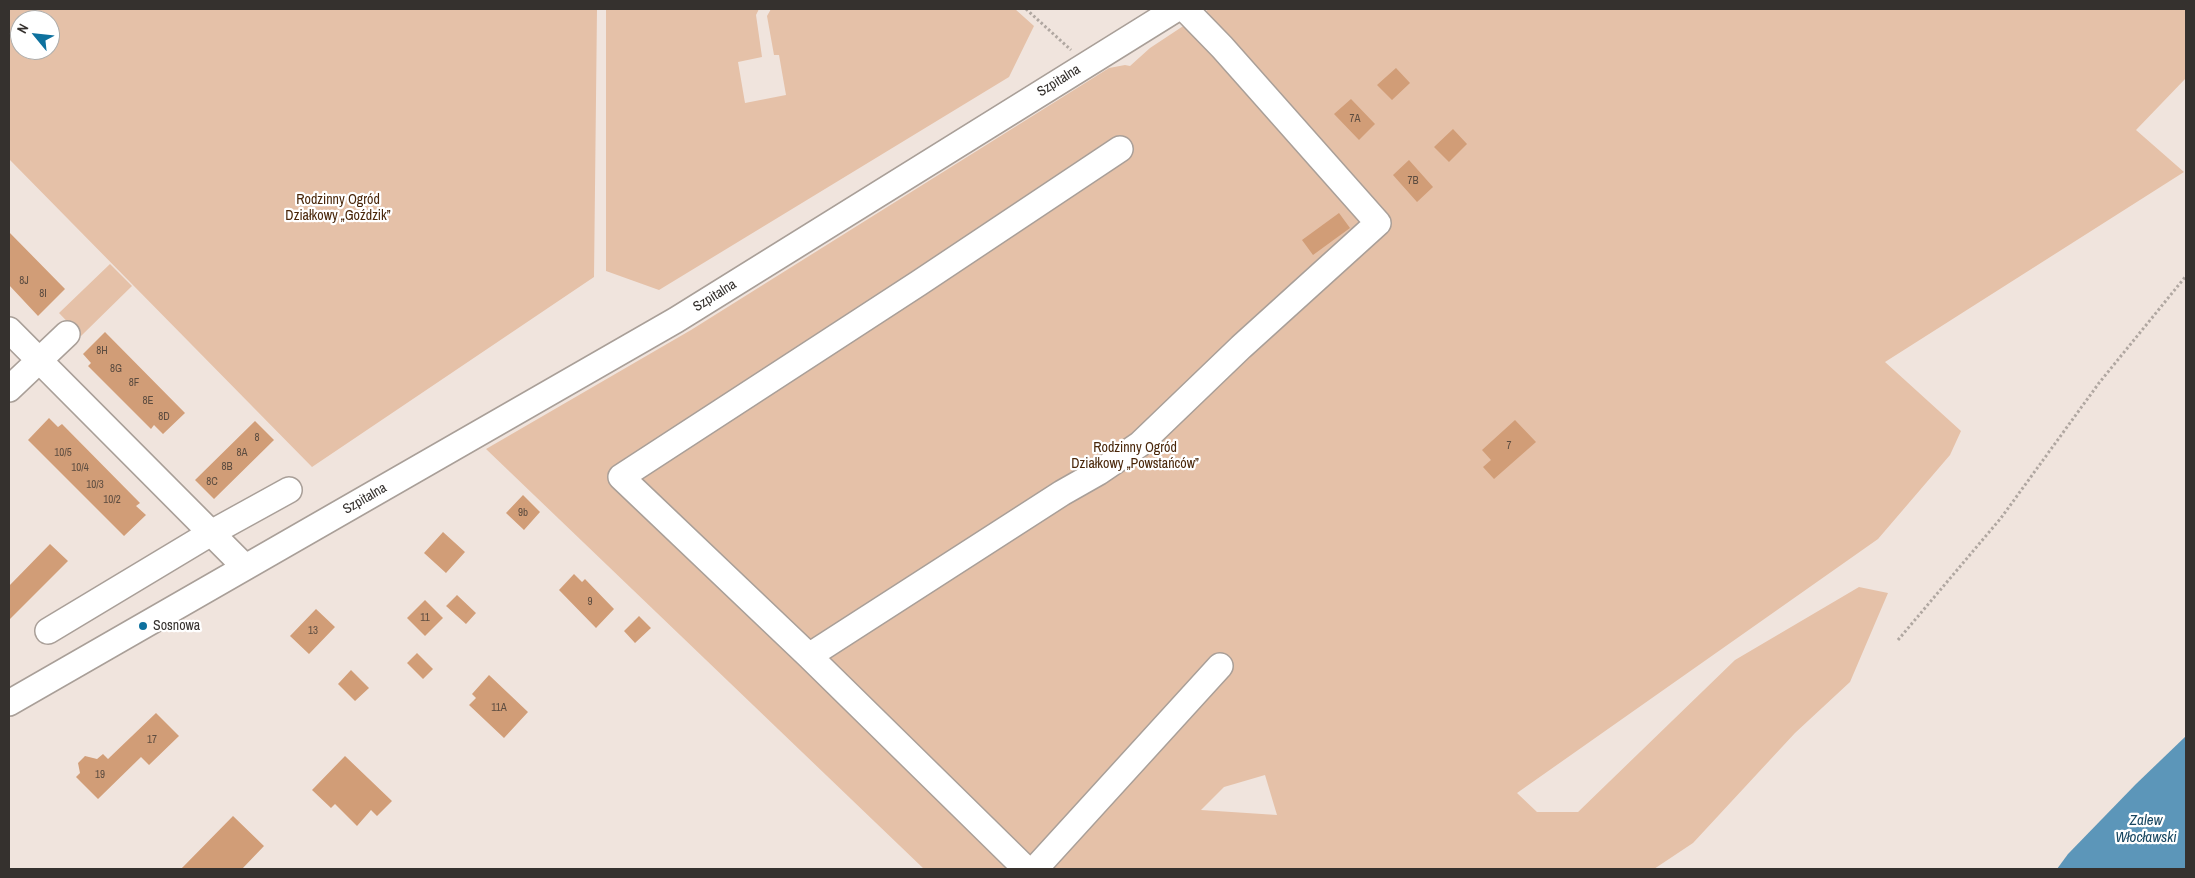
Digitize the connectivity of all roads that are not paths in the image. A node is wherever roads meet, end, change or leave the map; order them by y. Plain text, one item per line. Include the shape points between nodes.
1 (1176, 9) edge
2 (1185, 9) edge
3 (1120, 149) dead end
4 (9, 330) edge
5 (66, 334) dead end
6 (39, 360) junction
7 (9, 389) edge
8 (288, 490) dead end
9 (212, 533) junction
10 (245, 567) junction
11 (48, 631) dead end
12 (809, 656) junction
13 (1220, 666) dead end
14 (9, 703) edge
15 (1026, 869) edge
16 (1035, 869) edge

1 - 10 street, Szpitalna via 676,320
2 - 12 street via 1378,223 1140,444
3 - 12 street via 621,477
4 - 6 street
5 - 6 street
6 - 7 street
6 - 9 street
8 - 9 street
9 - 10 street
9 - 11 street
10 - 14 street, Szpitalna
12 - 15 street
13 - 16 street

